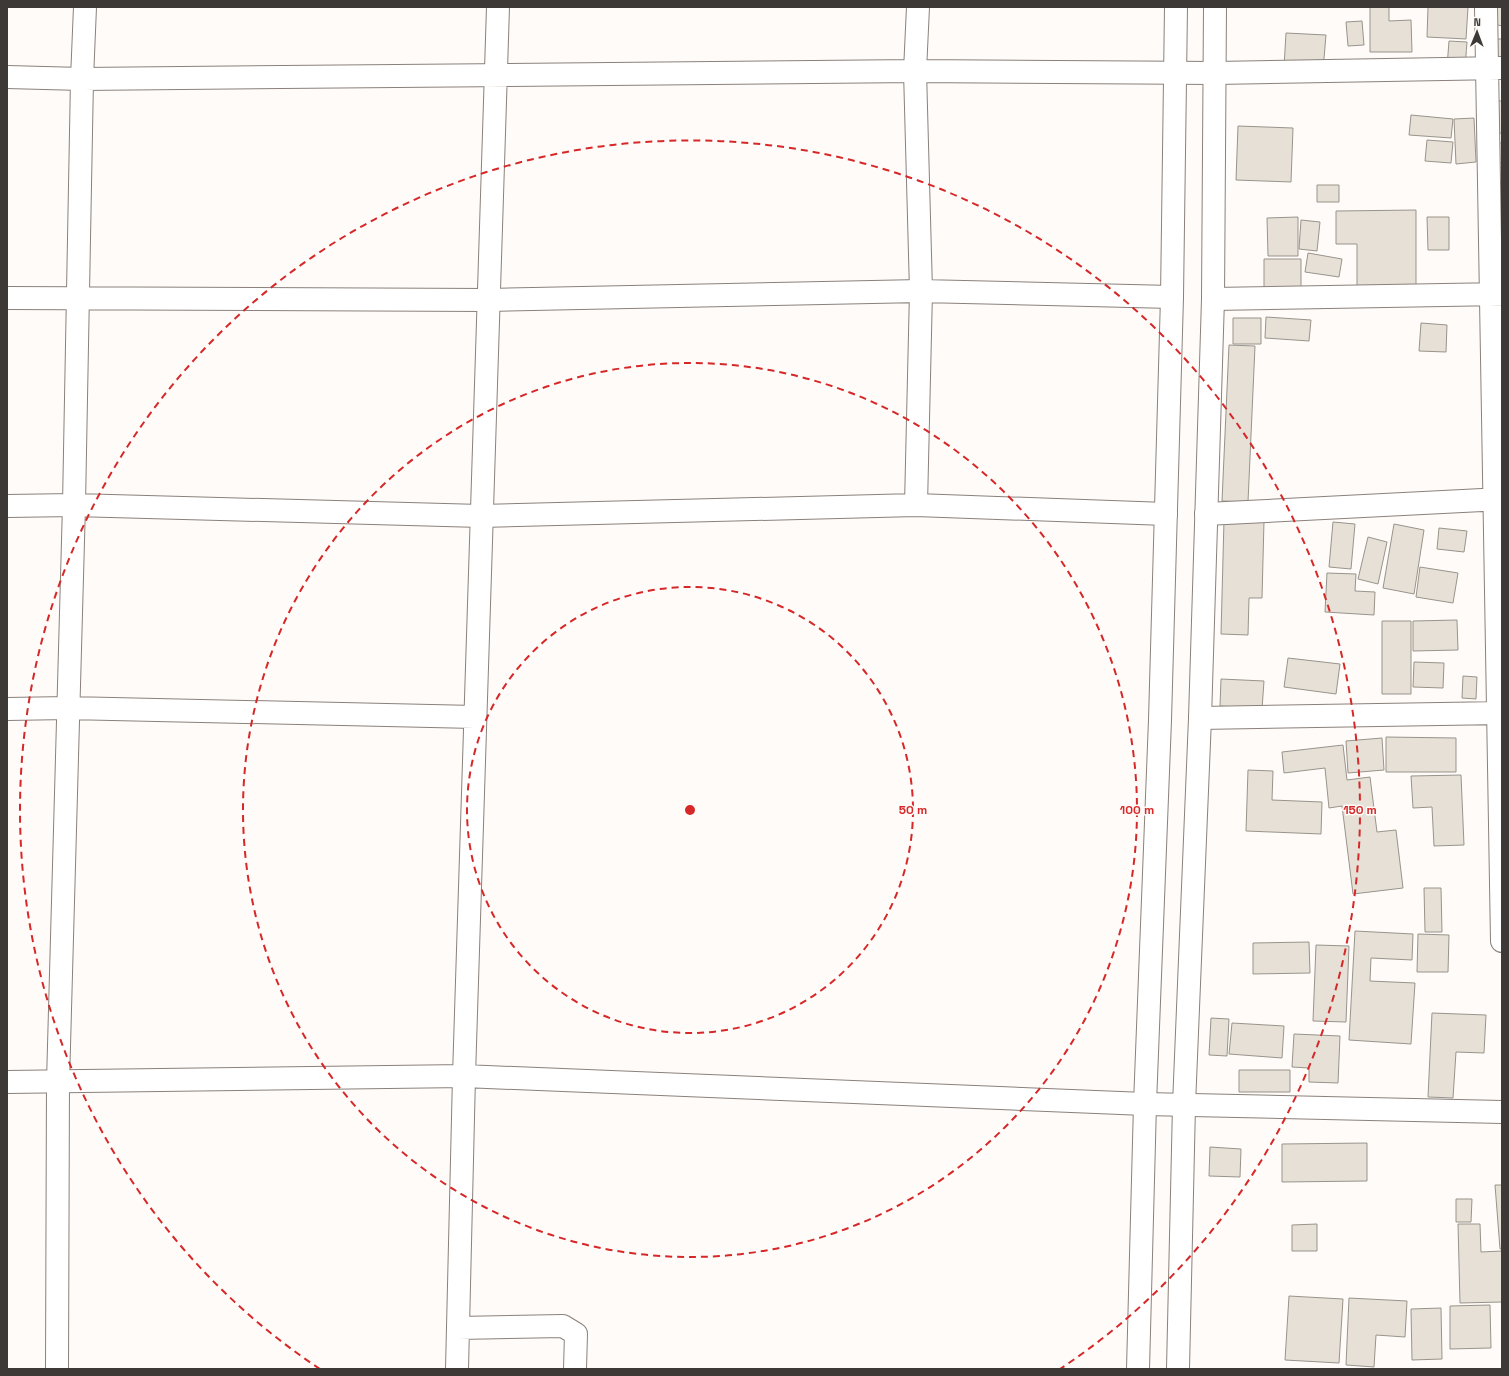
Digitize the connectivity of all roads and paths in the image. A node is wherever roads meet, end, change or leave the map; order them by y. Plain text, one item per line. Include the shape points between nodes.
1 (85, 7) edge
2 (498, 7) edge
3 (918, 7) edge
4 (1176, 7) edge
5 (1215, 7) edge
6 (1486, 7) edge
7 (1495, 68) edge
8 (915, 71) junction
9 (1175, 72) junction
10 (1215, 73) junction
11 (495, 74) junction
12 (7, 77) edge
13 (82, 79) junction
14 (921, 291) junction
15 (1497, 295) edge
16 (1172, 297) junction
17 (7, 298) edge
18 (78, 298) junction
19 (1213, 299) junction
20 (488, 300) junction
21 (1498, 499) edge
22 (74, 505) junction
23 (916, 505) junction
24 (7, 506) edge
25 (1166, 514) junction
26 (1206, 514) junction
27 (481, 516) junction
28 (68, 708) junction
29 (7, 709) edge
30 (1500, 713) edge
31 (475, 717) junction
32 (1200, 718) junction
33 (1502, 941) edge
34 (464, 1076) junction
35 (7, 1082) edge
36 (58, 1082) junction
37 (1145, 1104) junction
38 (1184, 1105) junction
39 (1502, 1112) edge
40 (458, 1328) junction
41 (58, 1369) edge
42 (457, 1369) edge
43 (575, 1369) edge
44 (1138, 1369) edge
45 (1178, 1369) edge

1 - 13 street
2 - 11 street
3 - 8 street
4 - 9 street
5 - 10 street
6 - 7 street
7 - 10 street
7 - 15 street
8 - 9 street
8 - 11 street
8 - 14 street
9 - 10 street
9 - 16 street
10 - 19 street
11 - 13 street
11 - 20 street
12 - 13 street
13 - 18 street
14 - 16 street
14 - 20 street
14 - 23 street
15 - 19 street
15 - 21 street
16 - 25 street
17 - 18 street
18 - 20 street
18 - 22 street
19 - 26 street
20 - 27 street
21 - 26 street
21 - 30 street
22 - 24 street
22 - 27 street
22 - 28 street
23 - 25 street
23 - 27 street
25 - 37 street
26 - 32 street
27 - 31 street
28 - 29 street
28 - 31 street
28 - 36 street
30 - 32 street
30 - 33 street
31 - 34 street
32 - 38 street
34 - 36 street
34 - 37 street
34 - 40 street
35 - 36 street
36 - 41 street
37 - 38 street
37 - 44 street
38 - 39 street
38 - 45 street
40 - 42 street
40 - 43 street via 563,1326 576,1334

